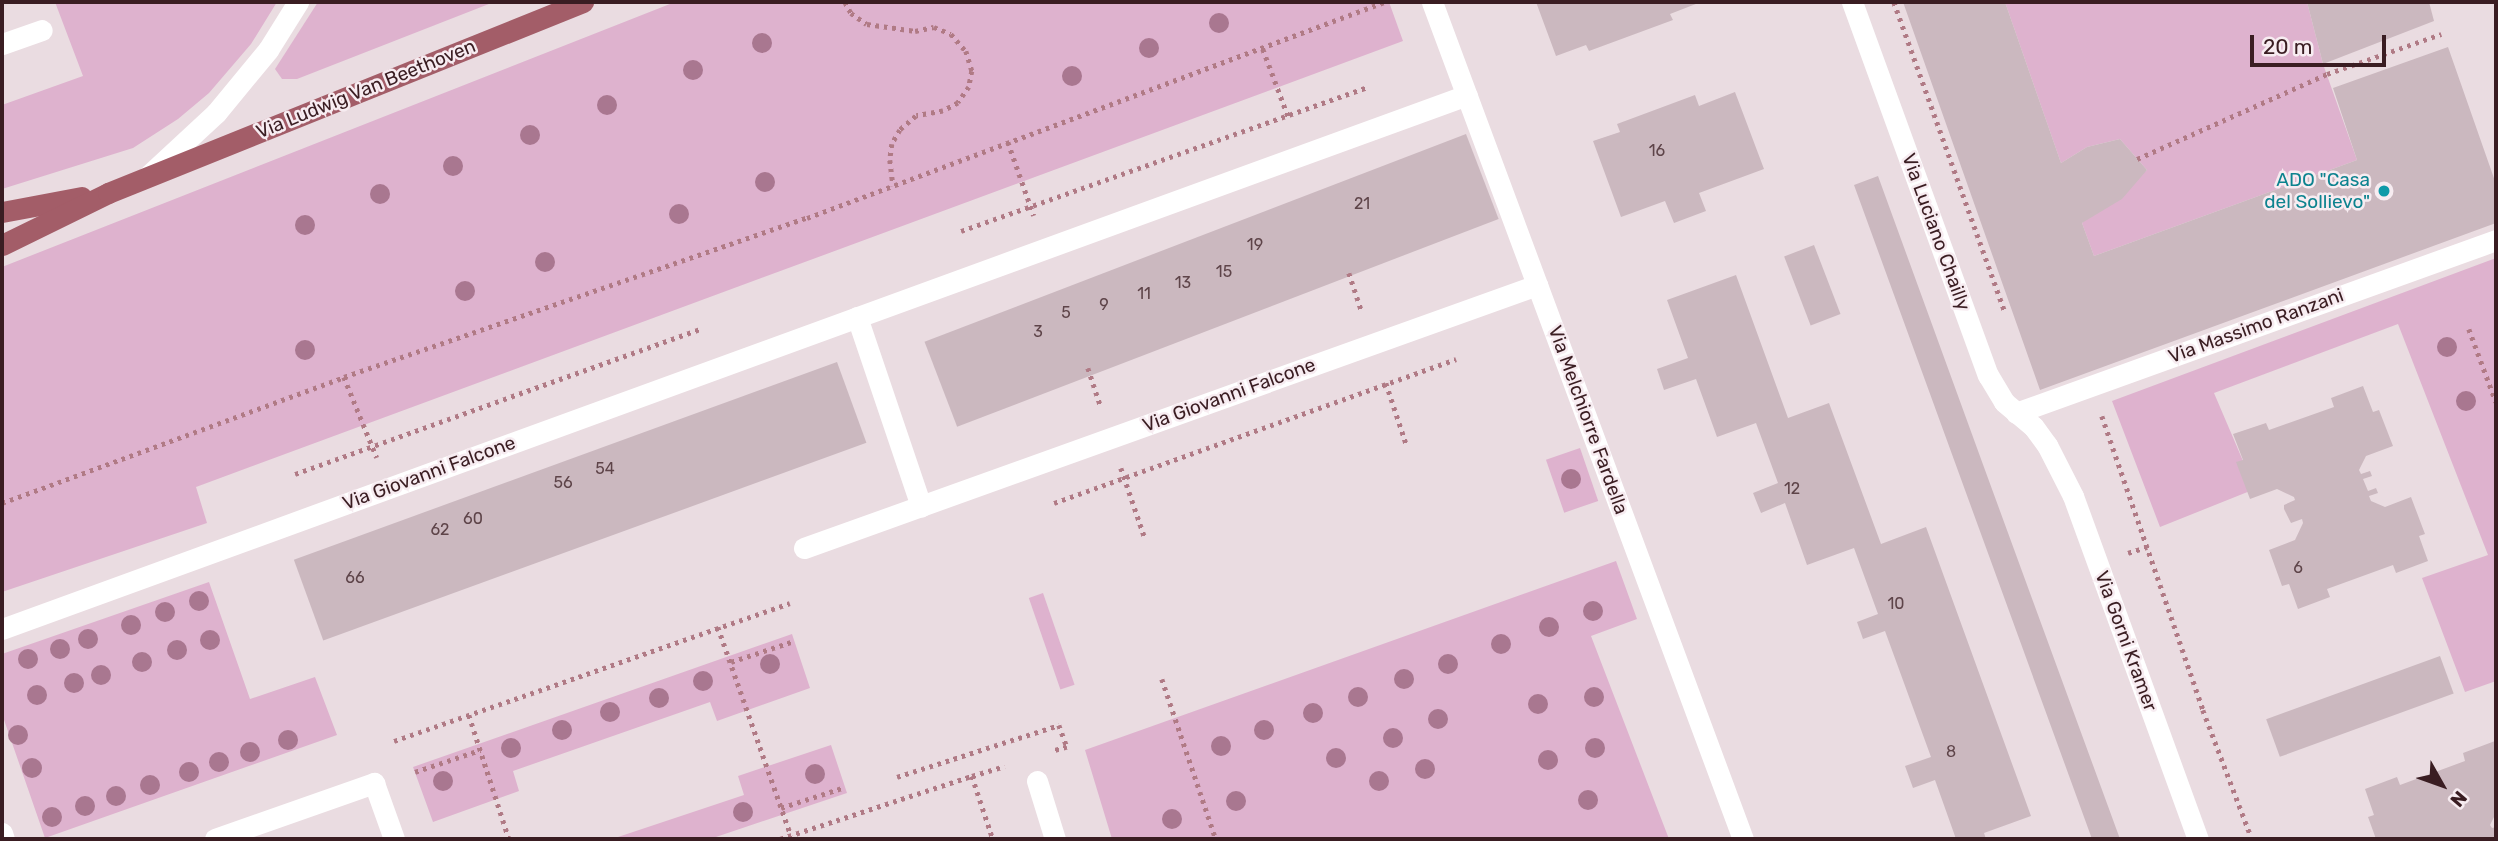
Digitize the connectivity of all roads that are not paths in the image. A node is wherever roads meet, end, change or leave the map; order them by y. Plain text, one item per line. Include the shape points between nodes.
1 (298, 2) edge
2 (583, 2) edge
3 (1432, 2) edge
4 (1853, 2) edge
5 (42, 30) dead end
6 (2, 44) edge
7 (1467, 95) junction
8 (148, 176) junction
9 (108, 193) junction
10 (2, 212) edge
11 (2496, 240) edge
12 (2, 245) edge
13 (1537, 285) junction
14 (857, 317) junction
15 (2016, 413) junction
16 (2047, 444) joint
17 (921, 506) junction
18 (804, 548) dead end
19 (2, 629) edge
20 (1037, 781) dead end
21 (2, 833) edge
22 (4, 839) edge
23 (215, 839) edge
24 (394, 839) edge
25 (1055, 839) edge
26 (1743, 839) edge
27 (2198, 839) edge

1 - 8 street, Via Ludwig Van Beethoven via 268,50 216,113
2 - 8 main road, Via Ludwig Van Beethoven
3 - 7 street, Via Melchiorre Fardella
4 - 15 street, Via Luciano Chailly via 1988,375 1995,391
5 - 6 street
7 - 13 street, Via Melchiorre Fardella
7 - 14 street, Via Giovanni Falcone
8 - 9 main road, Via Ludwig Van Beethoven
9 - 10 main road, Via Ludwig Van Beethoven
9 - 12 main road, Via Ludwig Van Beethoven
11 - 15 street, Via Massimo Ranzani
13 - 17 street, Via Giovanni Falcone
13 - 26 street, Via Melchiorre Fardella
14 - 17 street
14 - 19 street, Via Giovanni Falcone
15 - 16 street, Via Luciano Chailly
16 - 27 street, Via Gorni Kramer via 2073,496
17 - 18 street, Via Giovanni Falcone
20 - 25 street
21 - 22 street
23 - 24 street via 374,783

